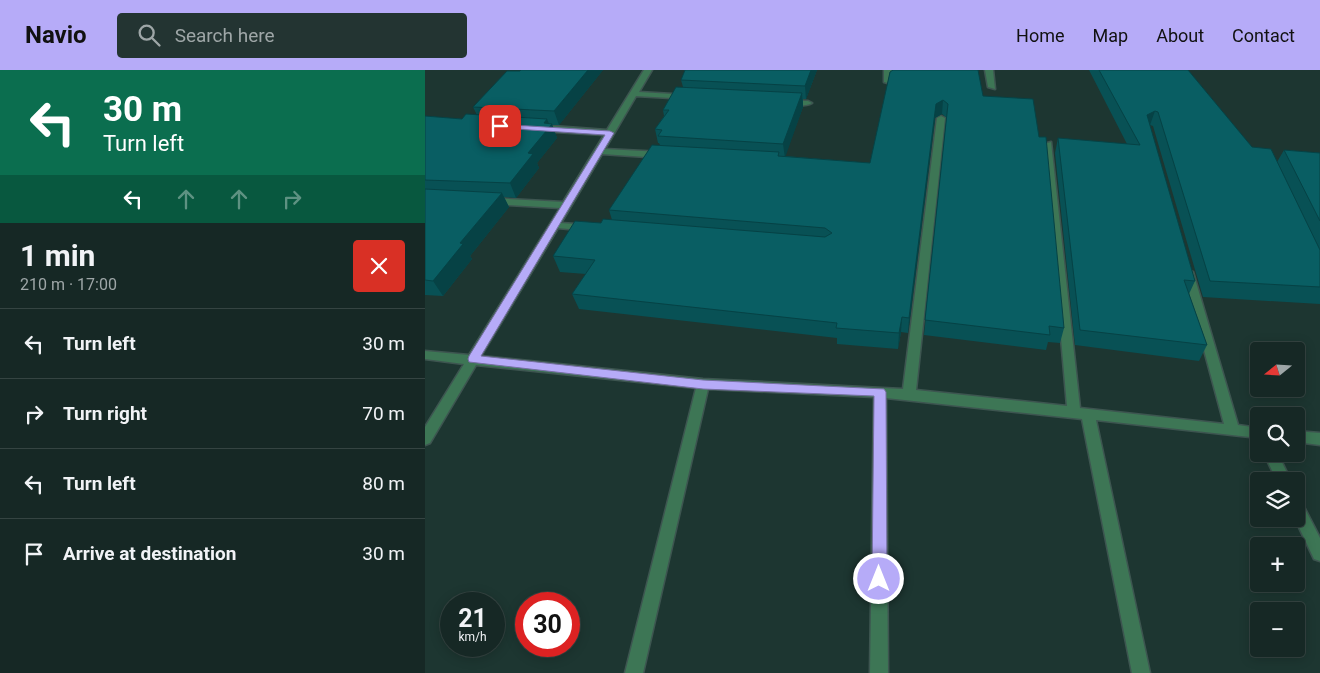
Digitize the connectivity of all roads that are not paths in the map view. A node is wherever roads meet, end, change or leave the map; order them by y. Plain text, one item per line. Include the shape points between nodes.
1 (648, 70) edge
2 (888, 70) edge
3 (989, 70) edge
4 (888, 82) edge
5 (992, 87) dead end
6 (634, 94) junction
7 (702, 97) edge
8 (779, 102) edge
9 (808, 103) dead end
10 (941, 118) edge
11 (533, 128) edge
12 (610, 133) junction
13 (1048, 144) edge
14 (599, 151) junction
15 (669, 155) edge
16 (482, 201) edge
17 (567, 205) junction
18 (554, 225) junction
19 (603, 229) edge
20 (1185, 262) edge
21 (425, 355) edge
22 (473, 359) junction
23 (703, 384) junction
24 (880, 392) junction
25 (909, 394) junction
26 (1081, 414) junction
27 (1233, 430) junction
28 (1250, 432) edge
29 (1305, 437) edge
30 (1320, 438) edge
31 (425, 439) edge
32 (1305, 524) edge
33 (1320, 554) edge
34 (634, 673) edge
35 (879, 673) edge
36 (1141, 673) edge

1 - 6 street
2 - 4 street
3 - 5 street
6 - 7 street
6 - 12 street
8 - 9 street
10 - 25 street
11 - 12 street
12 - 14 street
13 - 26 street
14 - 15 street
14 - 17 street
16 - 17 street
17 - 18 street
18 - 19 street
18 - 22 street
20 - 27 street
21 - 22 street
22 - 23 street
22 - 31 street
23 - 24 street
23 - 34 street
24 - 25 street
24 - 35 street
25 - 26 street
26 - 27 street
26 - 36 street
27 - 28 street
29 - 30 street
32 - 33 street

